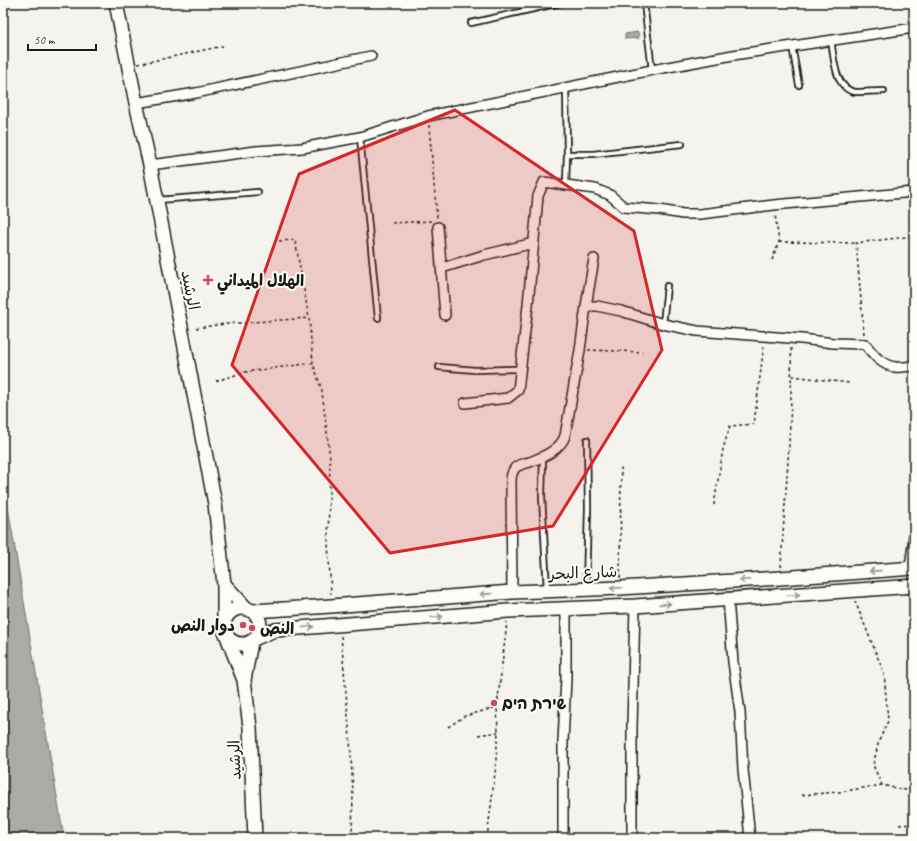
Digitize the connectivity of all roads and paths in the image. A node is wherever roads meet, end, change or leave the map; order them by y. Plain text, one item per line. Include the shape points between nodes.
1 (116, 3) edge
2 (560, 3) edge
3 (644, 3) edge
4 (471, 23) dead end
5 (914, 28) edge
6 (831, 40) junction
7 (223, 46) dead end
8 (792, 46) junction
9 (371, 56) dead end
10 (129, 66) junction
11 (652, 70) junction
12 (799, 86) dead end
13 (566, 87) junction
14 (884, 91) dead end
15 (136, 103) junction
16 (428, 116) junction
17 (360, 137) junction
18 (682, 144) dead end
19 (567, 154) junction
20 (150, 165) junction
21 (566, 184) junction
22 (258, 192) dead end
23 (914, 192) edge
24 (156, 200) junction
25 (774, 204) junction
26 (392, 224) dead end
27 (438, 227) dead end
28 (914, 236) edge
29 (279, 241) dead end
30 (779, 242) junction
31 (534, 243) junction
32 (856, 243) junction
33 (594, 259) dead end
34 (772, 260) dead end
35 (442, 268) junction
36 (667, 286) dead end
37 (586, 306) junction
38 (446, 315) dead end
39 (309, 318) junction
40 (378, 318) dead end
41 (664, 324) junction
42 (196, 328) dead end
43 (765, 337) junction
44 (791, 339) junction
45 (865, 344) junction
46 (580, 350) junction
47 (643, 352) dead end
48 (313, 363) junction
49 (914, 366) edge
50 (439, 367) dead end
51 (519, 369) junction
52 (792, 376) junction
53 (216, 381) dead end
54 (849, 383) dead end
55 (465, 403) dead end
56 (587, 440) dead end
57 (543, 457) junction
58 (621, 468) dead end
59 (714, 505) dead end
60 (914, 537) edge
61 (912, 568) edge
62 (780, 578) junction
63 (224, 584) junction
64 (914, 586) edge
65 (586, 588) junction
66 (620, 588) junction
67 (548, 590) junction
68 (851, 591) junction
69 (512, 592) junction
70 (728, 599) junction
71 (331, 606) junction
72 (635, 606) junction
73 (566, 609) junction
74 (249, 610) junction
75 (508, 611) junction
76 (224, 622) junction
77 (340, 625) junction
78 (228, 639) junction
79 (253, 640) junction
80 (244, 680) junction
81 (497, 707) junction
82 (448, 727) dead end
83 (498, 732) junction
84 (478, 735) dead end
85 (882, 785) junction
86 (914, 791) edge
87 (802, 795) dead end
88 (914, 824) edge
89 (898, 825) dead end
90 (255, 838) edge
91 (352, 838) edge
92 (487, 838) edge
93 (563, 838) edge
94 (632, 838) edge
95 (750, 838) edge

1 - 10 main road, الرشيد
2 - 4 lane
3 - 11 lane
5 - 6 street
6 - 8 street
6 - 14 lane via 838,79 844,87 854,92
7 - 10 path
8 - 11 street
8 - 12 lane
9 - 15 street
10 - 15 main road, الرشيد
11 - 13 street
13 - 16 street
13 - 19 lane
15 - 20 main road, الرشيد
16 - 17 street
16 - 26 path via 437,221
17 - 20 street via 302,148 256,151
17 - 40 lane
18 - 19 lane via 607,153
19 - 21 lane
20 - 24 main road, الرشيد
21 - 25 street via 600,191 610,195 624,207 683,214
21 - 31 street via 544,182 538,196
22 - 24 lane
23 - 25 street
24 - 63 main road, الرشيد via 215,504
25 - 30 path
27 - 35 street
28 - 32 path
29 - 39 path via 295,240
30 - 32 path
30 - 34 path
31 - 35 street
31 - 51 street
32 - 45 path
33 - 37 street
35 - 38 street
36 - 41 lane
37 - 41 street via 621,311
37 - 46 street
39 - 42 path
39 - 48 path
41 - 43 street via 697,331
43 - 44 street
43 - 59 path via 754,424 730,426 723,449
44 - 45 street
44 - 52 path
45 - 49 street via 877,359 885,364 895,367
46 - 47 path
46 - 57 street via 563,442
48 - 53 path via 245,372
48 - 71 path via 322,391 330,458 328,543
50 - 51 lane via 475,370
51 - 55 street via 518,390 508,398
52 - 54 path
52 - 62 path
56 - 65 lane
57 - 67 lane via 542,496
57 - 69 street via 520,465 515,468 512,475
58 - 66 path
60 - 61 street
61 -> 62 main road, شارع البحر
62 -> 66 main road, شارع البحر
63 - 74 main road
63 - 76 main road, الرشيد
64 - 68 main road
66 -> 65 main road, شارع البحر
65 - 67 main road, شارع البحر
67 - 69 main road, شارع البحر
70 -> 68 main road
68 - 85 path via 884,673 888,721 873,765
69 -> 71 main road, شارع البحر
72 -> 70 main road
70 - 95 street
71 - 74 main road, شارع البحر
72 - 73 main road
72 - 94 street
73 - 75 main road
73 - 93 street
74 - 76 main road via 236,609 230,612
74 - 79 main road via 260,621 259,632
77 -> 75 main road
75 - 81 path
76 - 78 main road
79 -> 77 main road via 275,630
77 - 91 path via 350,738
78 - 79 main road via 240,644
78 - 80 main road, الرشيد
79 - 80 main road, الرشيد
80 - 90 main road, الرشيد via 250,727
81 - 82 path via 465,716
81 - 83 path
83 - 84 path
83 - 92 path
85 - 86 path
85 - 87 path
88 - 89 path

